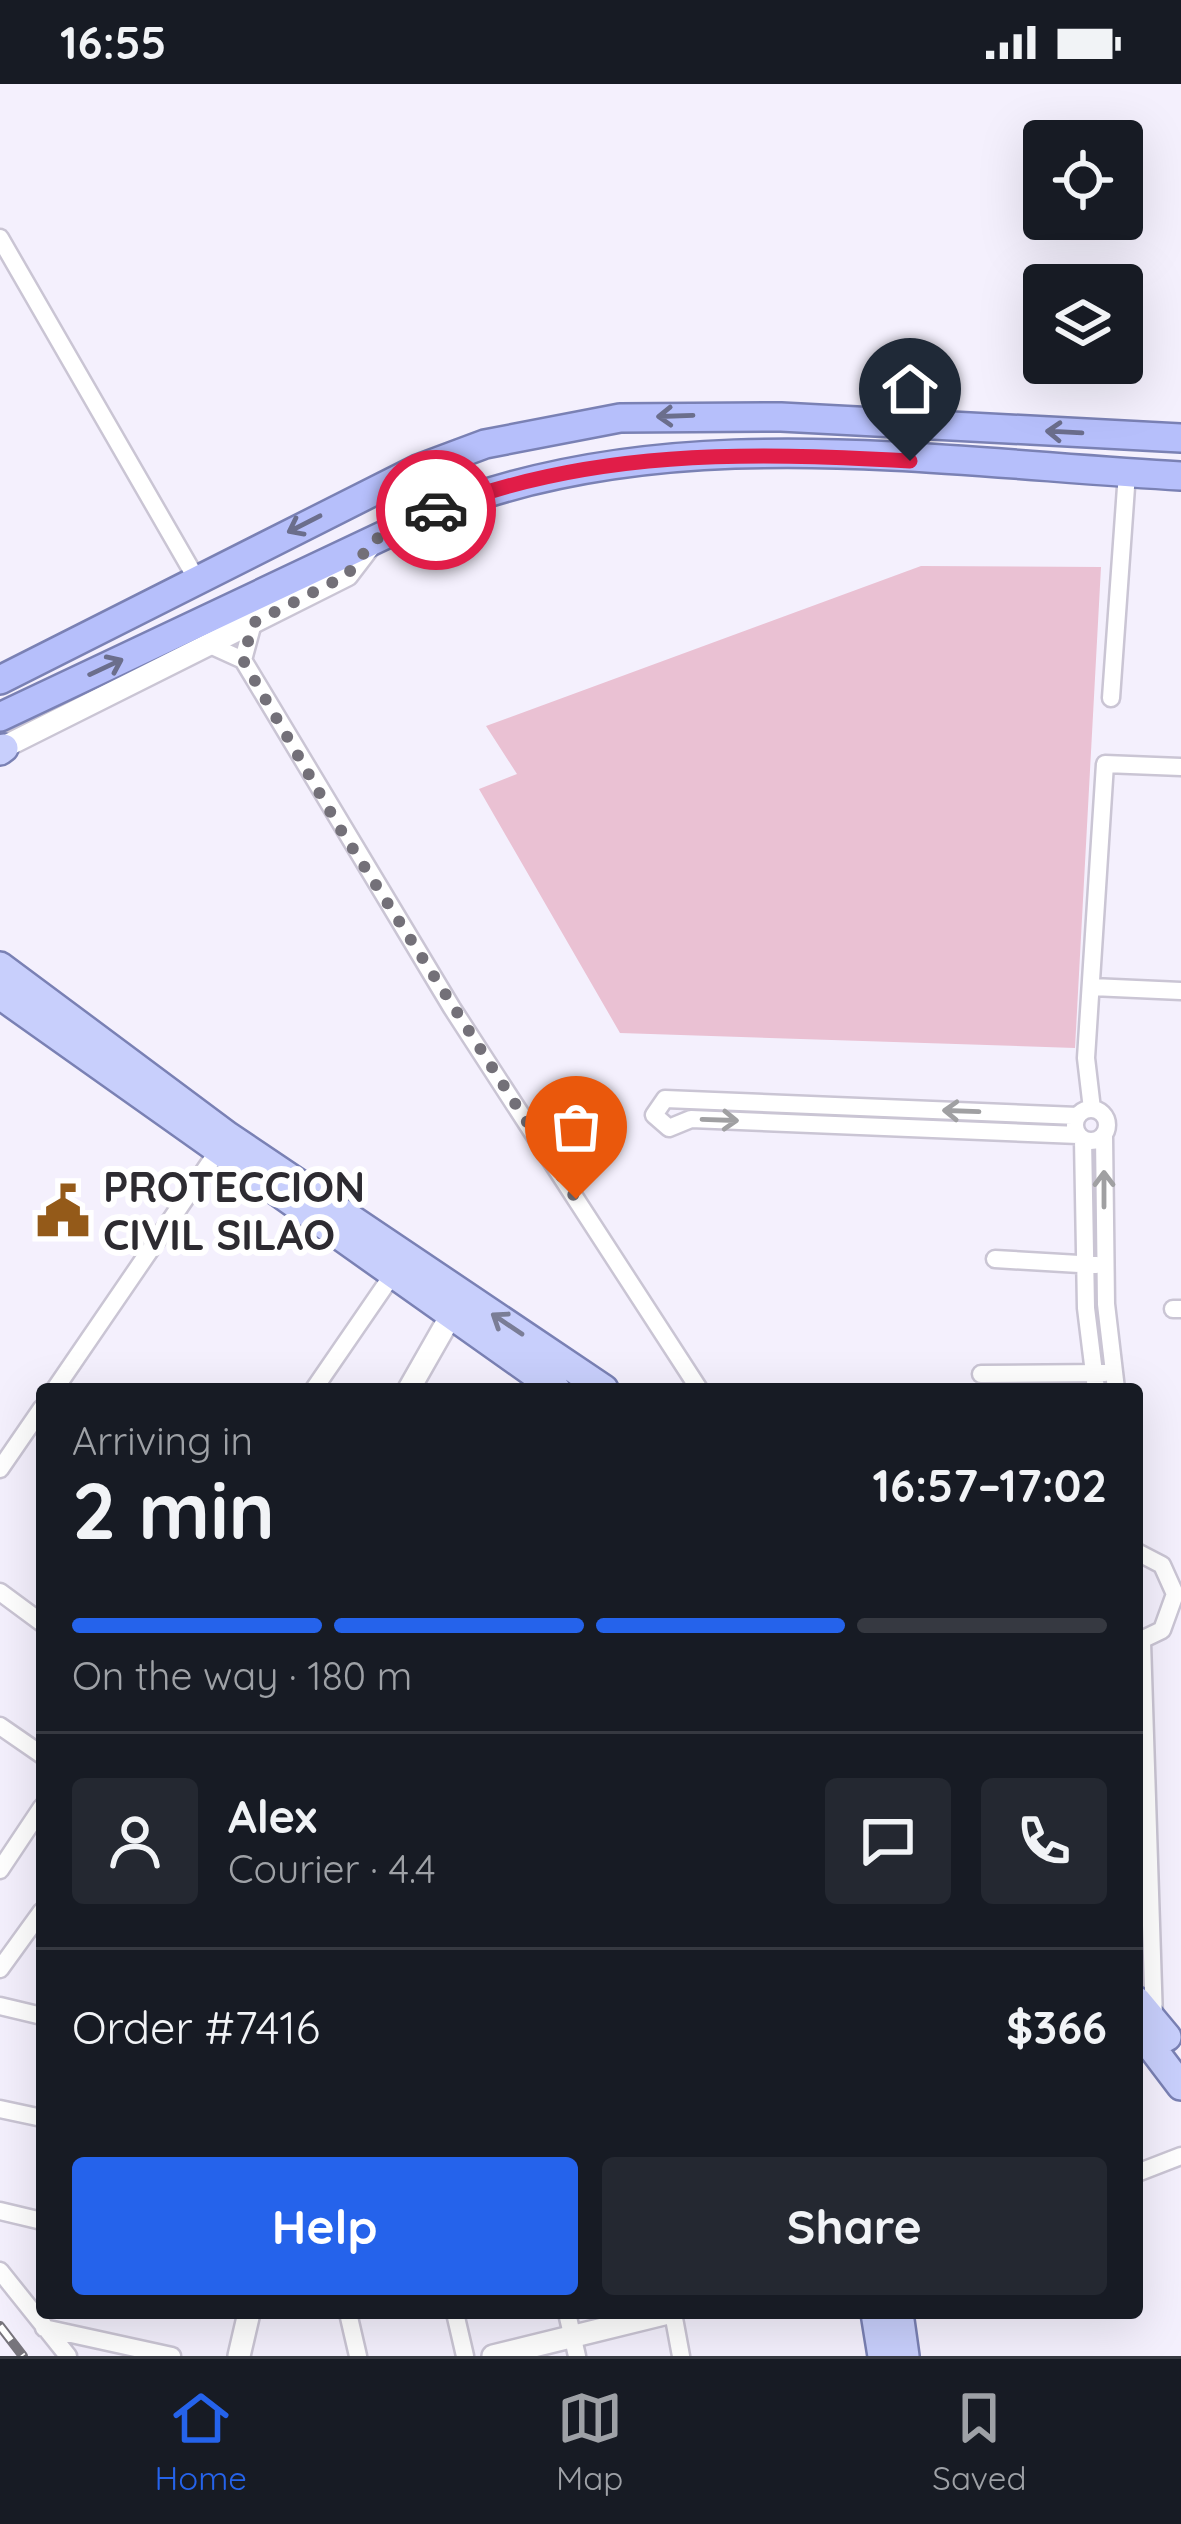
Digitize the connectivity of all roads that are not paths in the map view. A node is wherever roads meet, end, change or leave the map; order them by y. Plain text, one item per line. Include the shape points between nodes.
1 (0, 238) edge
2 (1181, 438) edge
3 (1126, 473) junction
4 (1181, 476) edge
5 (374, 540) junction
6 (196, 578) junction
7 (253, 623) junction
8 (210, 645) junction
9 (243, 660) junction
10 (0, 680) edge
11 (1111, 698) dead end
12 (0, 717) edge
13 (1, 749) edge
14 (1181, 767) edge
15 (0, 966) edge
16 (1092, 987) junction
17 (1181, 991) edge
18 (0, 995) edge
19 (892, 1117) junction
20 (1083, 1124) junction
21 (1103, 1136) junction
22 (223, 1144) junction
23 (995, 1259) dead end
24 (1095, 1265) junction
25 (393, 1274) junction
26 (450, 1317) junction
27 (980, 1374) dead end
28 (1115, 1380) edge
29 (1096, 1382) edge
30 (59, 1383) edge
31 (318, 1383) edge
32 (412, 1383) edge
33 (547, 1383) edge
34 (595, 1383) edge
35 (695, 1383) edge
36 (36, 1417) edge
37 (0, 1469) edge
38 (1143, 1555) edge
39 (0, 1592) edge
40 (1178, 1593) edge
41 (36, 1619) edge
42 (1143, 1640) edge
43 (1143, 1725) edge
44 (0, 1726) edge
45 (36, 1751) edge
46 (36, 1816) edge
47 (0, 1870) edge
48 (36, 1921) edge
49 (1143, 1939) edge
50 (1154, 1954) junction
51 (0, 1970) edge
52 (0, 2006) edge
53 (36, 2015) edge
54 (1158, 2038) edge
55 (1181, 2086) edge
56 (0, 2109) edge
57 (36, 2117) edge
58 (1181, 2156) edge
59 (1143, 2171) edge
60 (0, 2211) edge
61 (36, 2220) edge
62 (0, 2271) edge
63 (36, 2318) edge
64 (37, 2319) edge
65 (248, 2319) edge
66 (349, 2319) edge
67 (456, 2319) edge
68 (654, 2319) edge
69 (672, 2319) edge
70 (876, 2319) edge
71 (900, 2319) edge
72 (44, 2328) junction
73 (575, 2348) edge
74 (68, 2356) edge
75 (172, 2356) edge
76 (239, 2356) edge
77 (358, 2356) edge
78 (465, 2356) edge
79 (493, 2356) edge
80 (681, 2356) edge
81 (882, 2356) edge
82 (905, 2356) edge

1 - 6 street
2 -> 6 highway via 781,417 620,418 441,460
3 - 4 highway
3 - 5 highway via 781,454 625,460 496,486
3 - 11 street
5 - 7 street via 347,575
12 -> 5 highway
6 - 10 highway
7 - 8 street
7 - 9 street
8 - 9 street
8 - 13 street
9 - 35 street via 452,1009
14 - 16 street via 1105,764
15 - 22 main road
16 - 17 street
16 - 20 street
18 - 22 main road
19 -> 19 street via 665,1099 654,1115 670,1128 691,1119
19 - 20 street
20 - 21 street
20 - 21 street via 1107,1118
20 - 24 street
24 -> 21 street
22 - 25 main road
22 - 30 street
34 -> 22 main road
23 - 24 street
24 - 28 street
24 - 29 street
25 - 26 main road
25 - 31 street
26 - 32 street
26 - 33 main road
27 - 29 street
28 - 29 street
36 - 37 street
38 - 40 street via 1162,1565
39 - 41 street
40 - 42 street via 1162,1630
43 - 50 street
44 - 45 street
46 - 47 street
48 - 51 street
49 - 50 street
50 - 54 street
52 - 53 street
54 - 55 main road
56 - 57 street
58 - 59 street
60 - 61 street
62 - 63 street
64 - 72 street
65 - 76 street
66 - 77 street
67 - 78 street
68 - 73 street
69 - 80 street
70 - 81 main road
71 - 82 main road
72 - 74 street
72 - 75 street
73 - 79 street

